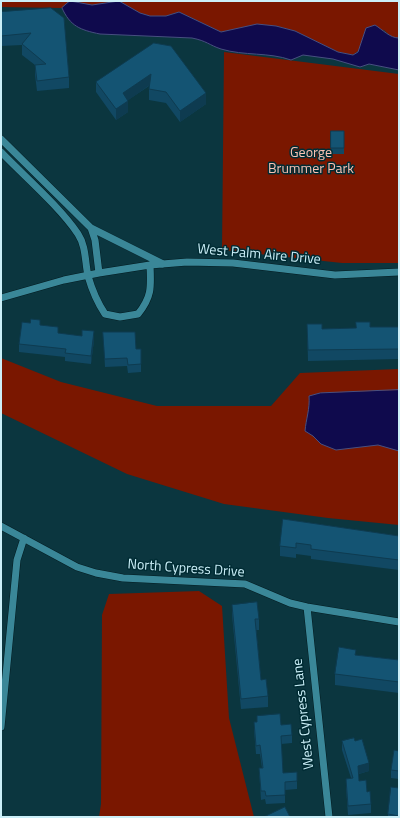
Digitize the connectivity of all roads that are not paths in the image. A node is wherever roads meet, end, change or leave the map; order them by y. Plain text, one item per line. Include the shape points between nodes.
1 (1, 139) edge
2 (1, 152) edge
3 (91, 228) junction
4 (163, 264) junction
5 (150, 265) junction
6 (399, 272) edge
7 (99, 273) junction
8 (88, 275) junction
9 (1, 298) edge
10 (1, 526) edge
11 (24, 538) junction
12 (307, 607) junction
13 (399, 622) edge
14 (1, 727) edge
15 (328, 817) edge

1 - 3 street
2 - 8 street via 78,235
3 - 4 street
3 - 7 street
4 - 5 street, West Palm Aire Drive
4 - 6 street, West Palm Aire Drive via 233,263 335,275
5 - 7 street, West Palm Aire Drive
5 - 8 street via 151,288 147,304 138,314 120,317 105,314 98,303
7 - 8 street, West Palm Aire Drive
8 - 9 street, West Palm Aire Drive
10 - 11 street, North Cypress Drive
11 - 12 street, North Cypress Drive via 77,567 96,573 123,578 245,584
11 - 14 street via 17,560
12 - 13 street, North Cypress Drive
12 - 15 street, West Cypress Lane

